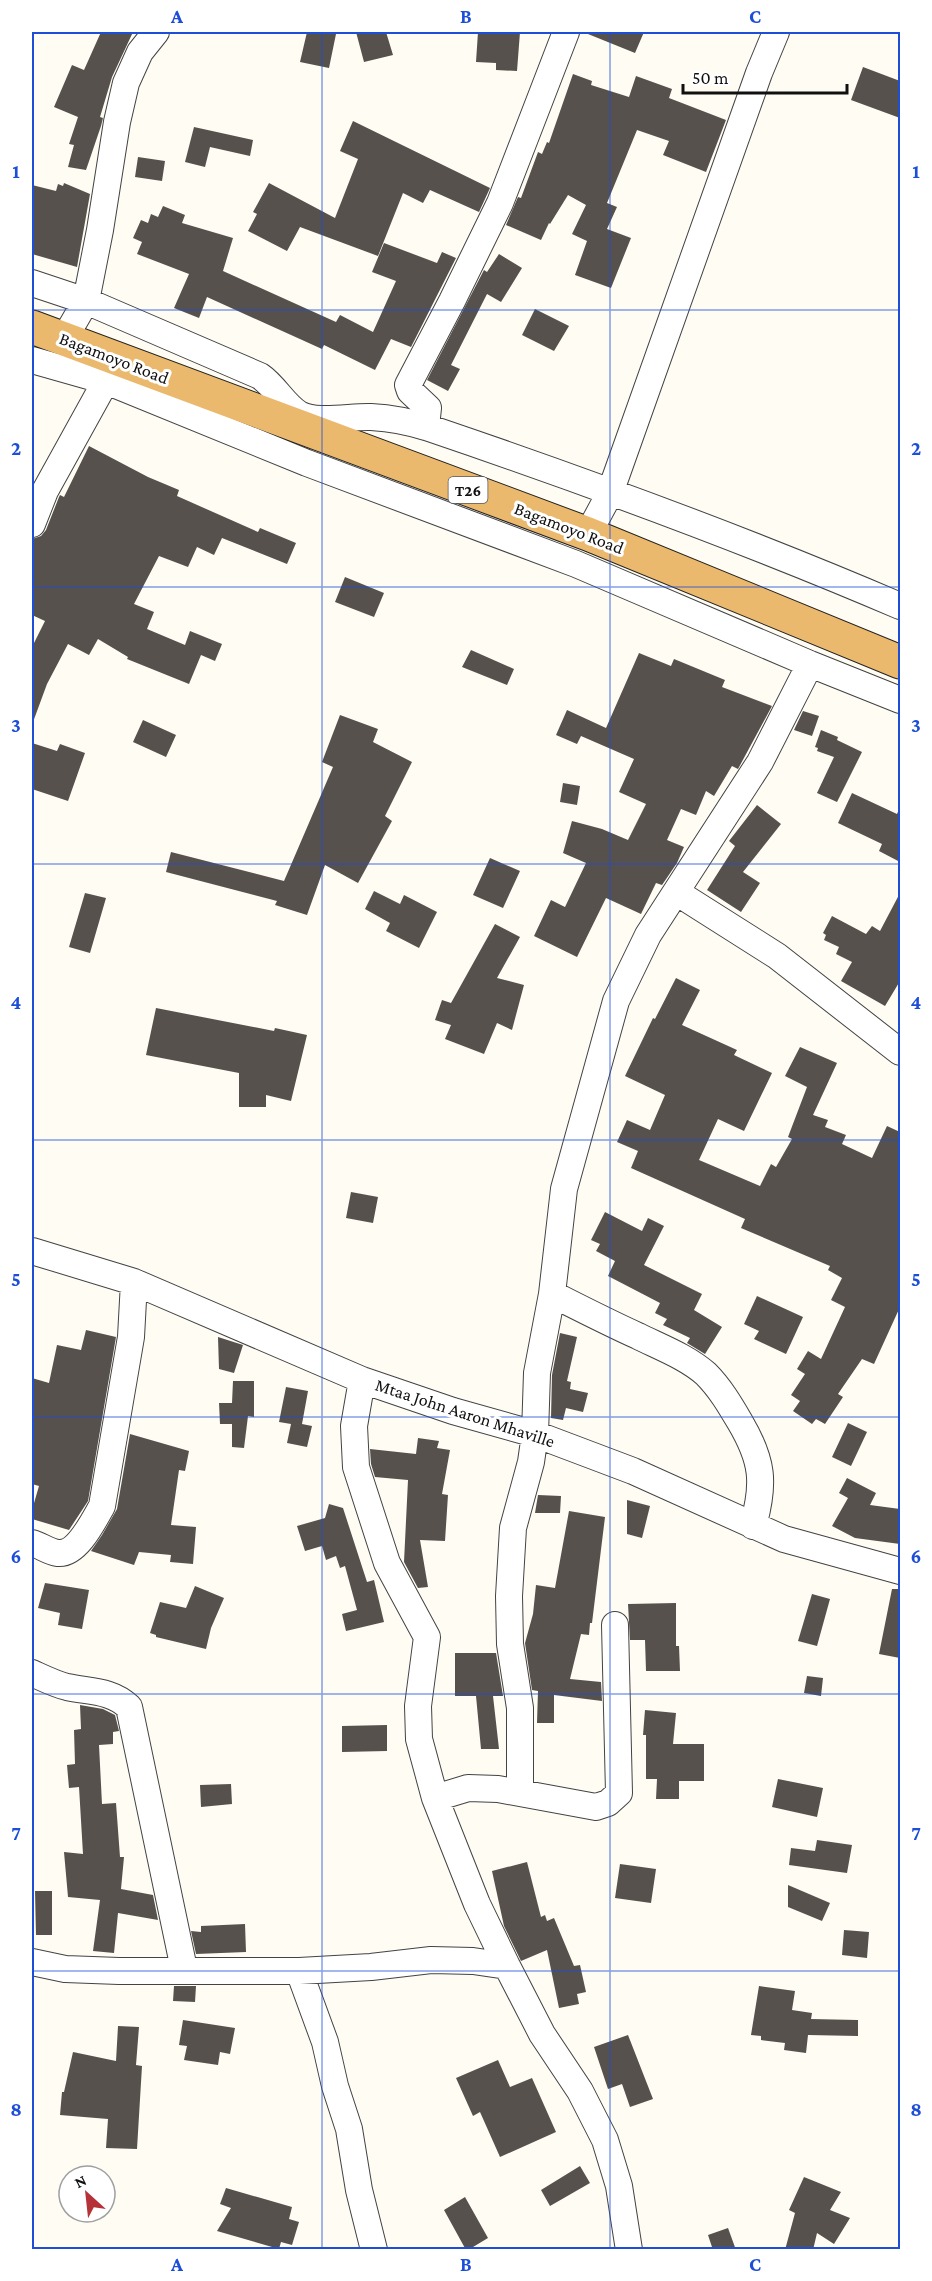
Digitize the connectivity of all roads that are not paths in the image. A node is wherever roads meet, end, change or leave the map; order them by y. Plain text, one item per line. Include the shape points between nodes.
1 (156, 32) edge
2 (566, 32) edge
3 (776, 32) edge
4 (32, 283) edge
5 (86, 300) junction
6 (32, 327) edge
7 (64, 339) junction
8 (32, 360) edge
9 (112, 370) junction
10 (298, 420) junction
11 (426, 427) junction
12 (610, 493) junction
13 (32, 524) edge
14 (588, 534) junction
15 (900, 606) edge
16 (900, 662) edge
17 (810, 664) junction
18 (900, 700) edge
19 (676, 892) junction
20 (900, 1052) edge
21 (32, 1251) edge
22 (134, 1282) junction
23 (552, 1294) junction
24 (362, 1380) junction
25 (535, 1434) junction
26 (753, 1526) junction
27 (32, 1543) edge
28 (900, 1571) edge
29 (615, 1625) dead end
30 (32, 1673) edge
31 (520, 1792) junction
32 (435, 1798) junction
33 (32, 1962) edge
34 (507, 1966) junction
35 (184, 1969) junction
36 (299, 1971) junction
37 (374, 2250) edge
38 (629, 2250) edge

1 - 5 street via 140,52 126,83
2 - 11 street via 500,203 408,385 428,408
3 - 12 street
4 - 5 street
5 - 7 street
5 - 10 street via 260,376 291,407
6 - 7 highway, Bagamoyo Road / T26
7 - 9 highway, Bagamoyo Road / T26
8 - 9 street
9 - 10 highway, Bagamoyo Road / T26
9 - 13 street via 45,491
9 - 17 street via 307,462 576,564
10 - 11 street via 371,417
10 - 14 highway, Bagamoyo Road / T26
11 - 12 street
12 - 14 street
12 - 15 street via 819,571
14 - 16 highway, Bagamoyo Road / T26
17 - 18 street
17 - 19 street via 760,762
19 - 20 street via 777,956
19 - 23 street via 648,935 616,1001 564,1189
21 - 22 street, Mtaa John Aaron Mhaville
22 - 24 street, Mtaa John Aaron Mhaville
22 - 27 street via 131,1337 102,1506 89,1529 66,1552 57,1553
23 - 25 street via 537,1373
23 - 26 street via 673,1353 704,1372 723,1392 758,1457 760,1500
24 - 25 street, Mtaa John Aaron Mhaville
24 - 32 street via 354,1426 356,1467 387,1563 427,1636 420,1687 419,1739
25 - 26 street, Mtaa John Aaron Mhaville via 633,1471
25 - 31 street via 513,1528 509,1596 510,1644 520,1708
26 - 28 street, Mtaa John Aaron Mhaville via 784,1539
29 - 31 street via 619,1792 608,1803 596,1807
30 - 35 street via 64,1686 106,1693 129,1707
31 - 32 street via 468,1788
32 - 34 street via 477,1904
33 - 35 street via 65,1969
34 - 36 street via 431,1960
34 - 38 street via 605,2140 619,2186
35 - 36 street
36 - 37 street via 325,2042 349,2129

